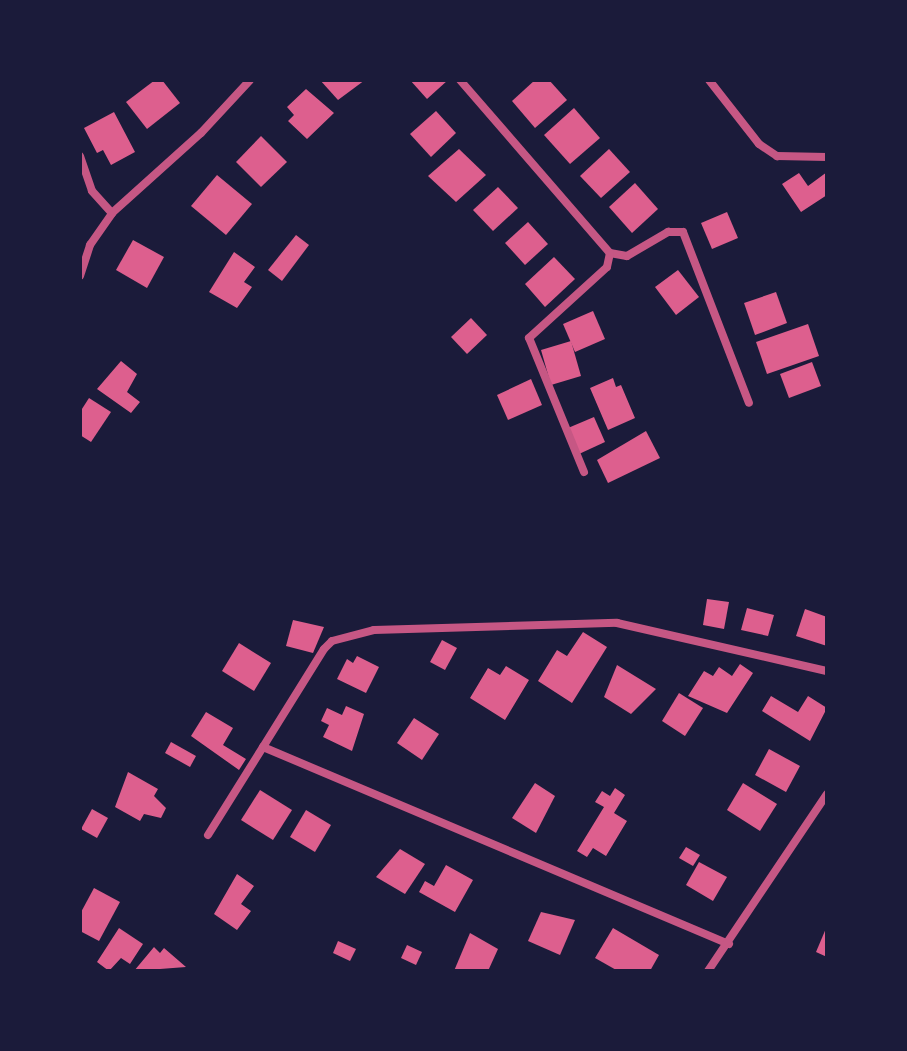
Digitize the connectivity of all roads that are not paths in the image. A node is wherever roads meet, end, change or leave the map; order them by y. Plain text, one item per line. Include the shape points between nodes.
1 (250, 80) edge
2 (460, 80) edge
3 (709, 80) edge
4 (80, 156) edge
5 (827, 157) edge
6 (112, 213) junction
7 (610, 253) junction
8 (80, 276) edge
9 (749, 403) dead end
10 (584, 472) dead end
11 (827, 671) edge
12 (263, 747) junction
13 (827, 794) edge
14 (208, 835) dead end
15 (729, 944) junction
16 (708, 971) edge

1 - 6 street
2 - 7 street
3 - 5 street via 759,144 777,156
4 - 6 street via 92,191
6 - 8 street via 90,245
7 - 9 street via 627,256 668,232 683,232
7 - 10 street via 607,267 529,338
11 - 12 street via 617,623 374,630 332,641 324,649
12 - 14 street
12 - 15 street
13 - 15 street
15 - 16 street

